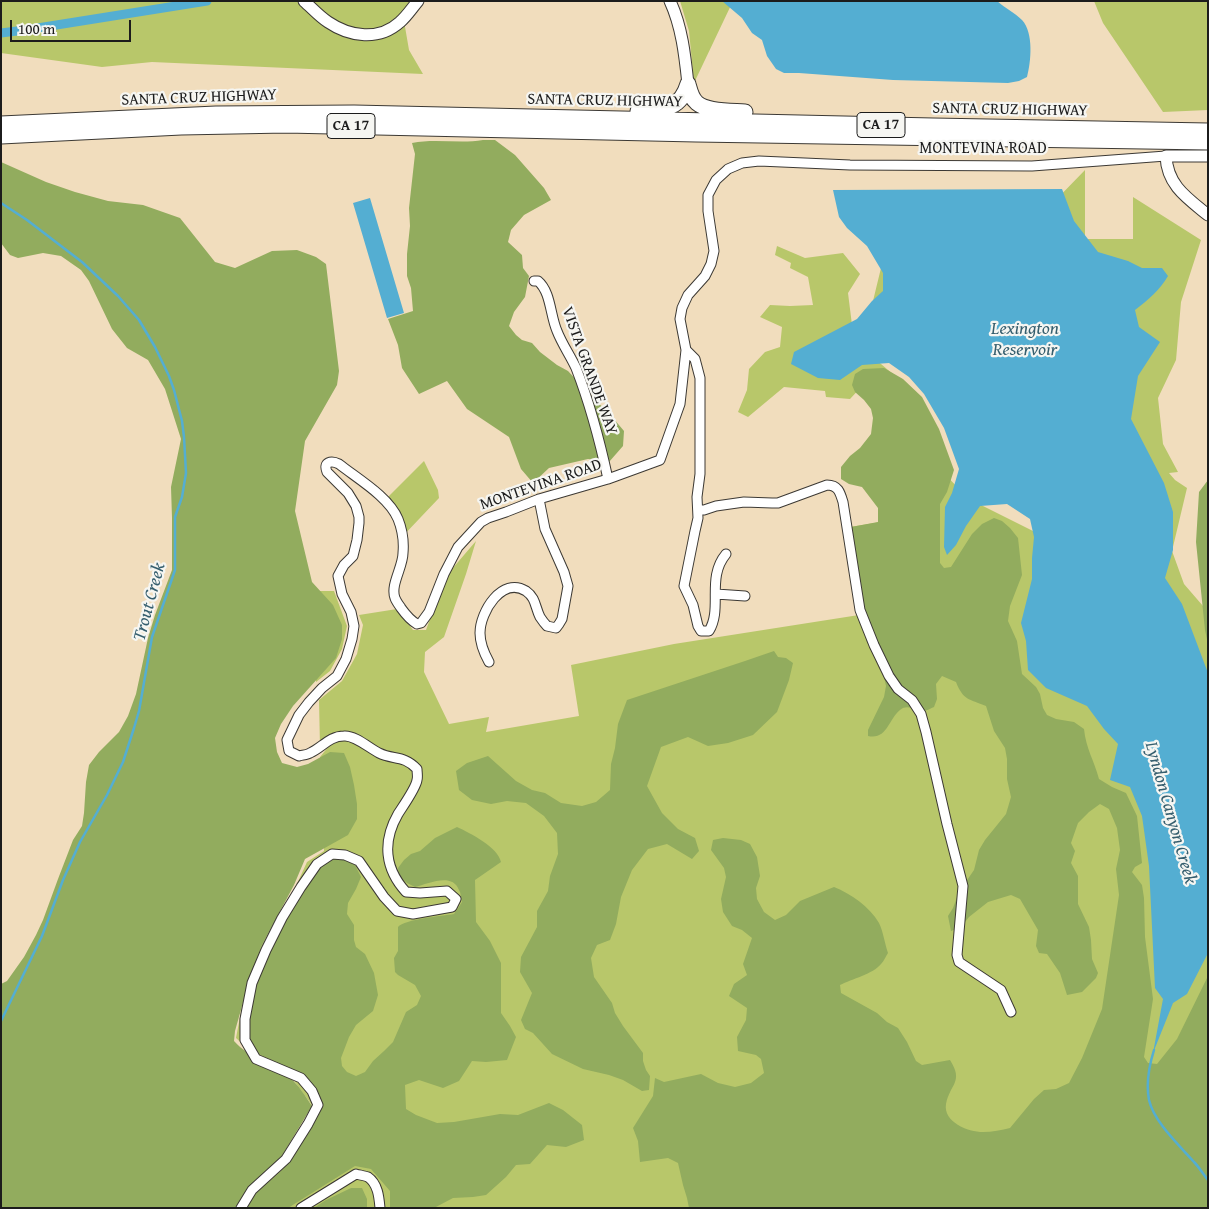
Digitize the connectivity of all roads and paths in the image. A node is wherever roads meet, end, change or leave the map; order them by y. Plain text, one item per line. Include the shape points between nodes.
1 (304, 1) edge
2 (418, 1) edge
3 (670, 1) edge
4 (688, 84) junction
5 (565, 117) junction
6 (1, 124) edge
7 (862, 125) junction
8 (1208, 131) edge
9 (1, 136) edge
10 (1208, 142) edge
11 (1166, 156) junction
12 (1208, 156) edge
13 (1208, 215) edge
14 (534, 281) dead end
15 (686, 350) junction
16 (608, 479) junction
17 (539, 499) junction
18 (698, 510) junction
19 (726, 554) dead end
20 (716, 594) junction
21 (745, 596) dead end
22 (490, 662) dead end
23 (1011, 1012) dead end
24 (241, 1208) edge
25 (300, 1208) edge
26 (380, 1208) edge

1 - 2 street via 339,28 365,35 390,29
3 - 4 street via 680,32
4 - 5 highway via 681,99 670,106
4 - 7 highway via 693,98 706,108
5 - 6 highway, SANTA CRUZ HIGHWAY / CA 17 via 285,113
5 - 7 highway, SANTA CRUZ HIGHWAY / CA 17
7 - 8 highway, SANTA CRUZ HIGHWAY / CA 17
9 - 10 highway, SANTA CRUZ HIGHWAY / CA 17 via 295,125
11 - 12 street, MONTEVINA ROAD
11 - 13 street via 1169,176 1175,186
11 - 15 street, MONTEVINA ROAD via 1032,166 759,161 728,168 712,185 708,195 714,251 705,276 688,295 682,308 680,318
14 - 16 street, VISTA GRANDE WAY via 542,284 546,292 556,330 575,367 601,445
15 - 16 street, MONTEVINA ROAD via 680,404 660,460
15 - 18 street via 695,358 700,378
16 - 17 street, MONTEVINA ROAD
17 - 22 street via 545,529 568,586 562,619 556,628 547,626 540,618 533,596 520,588 509,587 496,596 484,615 480,630 482,646
17 - 24 street, MONTEVINA ROAD via 488,518 475,528 458,547 429,612 418,624 412,622 394,598 403,547 398,520 390,505 336,462 330,462 326,467 328,475 351,497 359,517 353,556 338,576 354,626 346,658 337,676 299,715 287,740 289,751 304,755 330,739 346,735 380,754 411,762 417,769 417,782 389,836 387,853 390,864 397,883 406,892 447,891 456,899 452,907 413,914 397,911 359,861 346,855 332,854 317,864 287,910 252,983 245,1019 245,1040 256,1059 301,1078 318,1105 286,1159 252,1190
18 - 20 street via 684,586 703,632 710,631 714,620
18 - 23 street via 744,502 778,503 827,485 836,486 843,502 860,610 889,676 922,714 963,886 959,962 1001,990
19 - 20 street via 716,575
20 - 21 street
25 - 26 street via 356,1174 368,1177 376,1185

